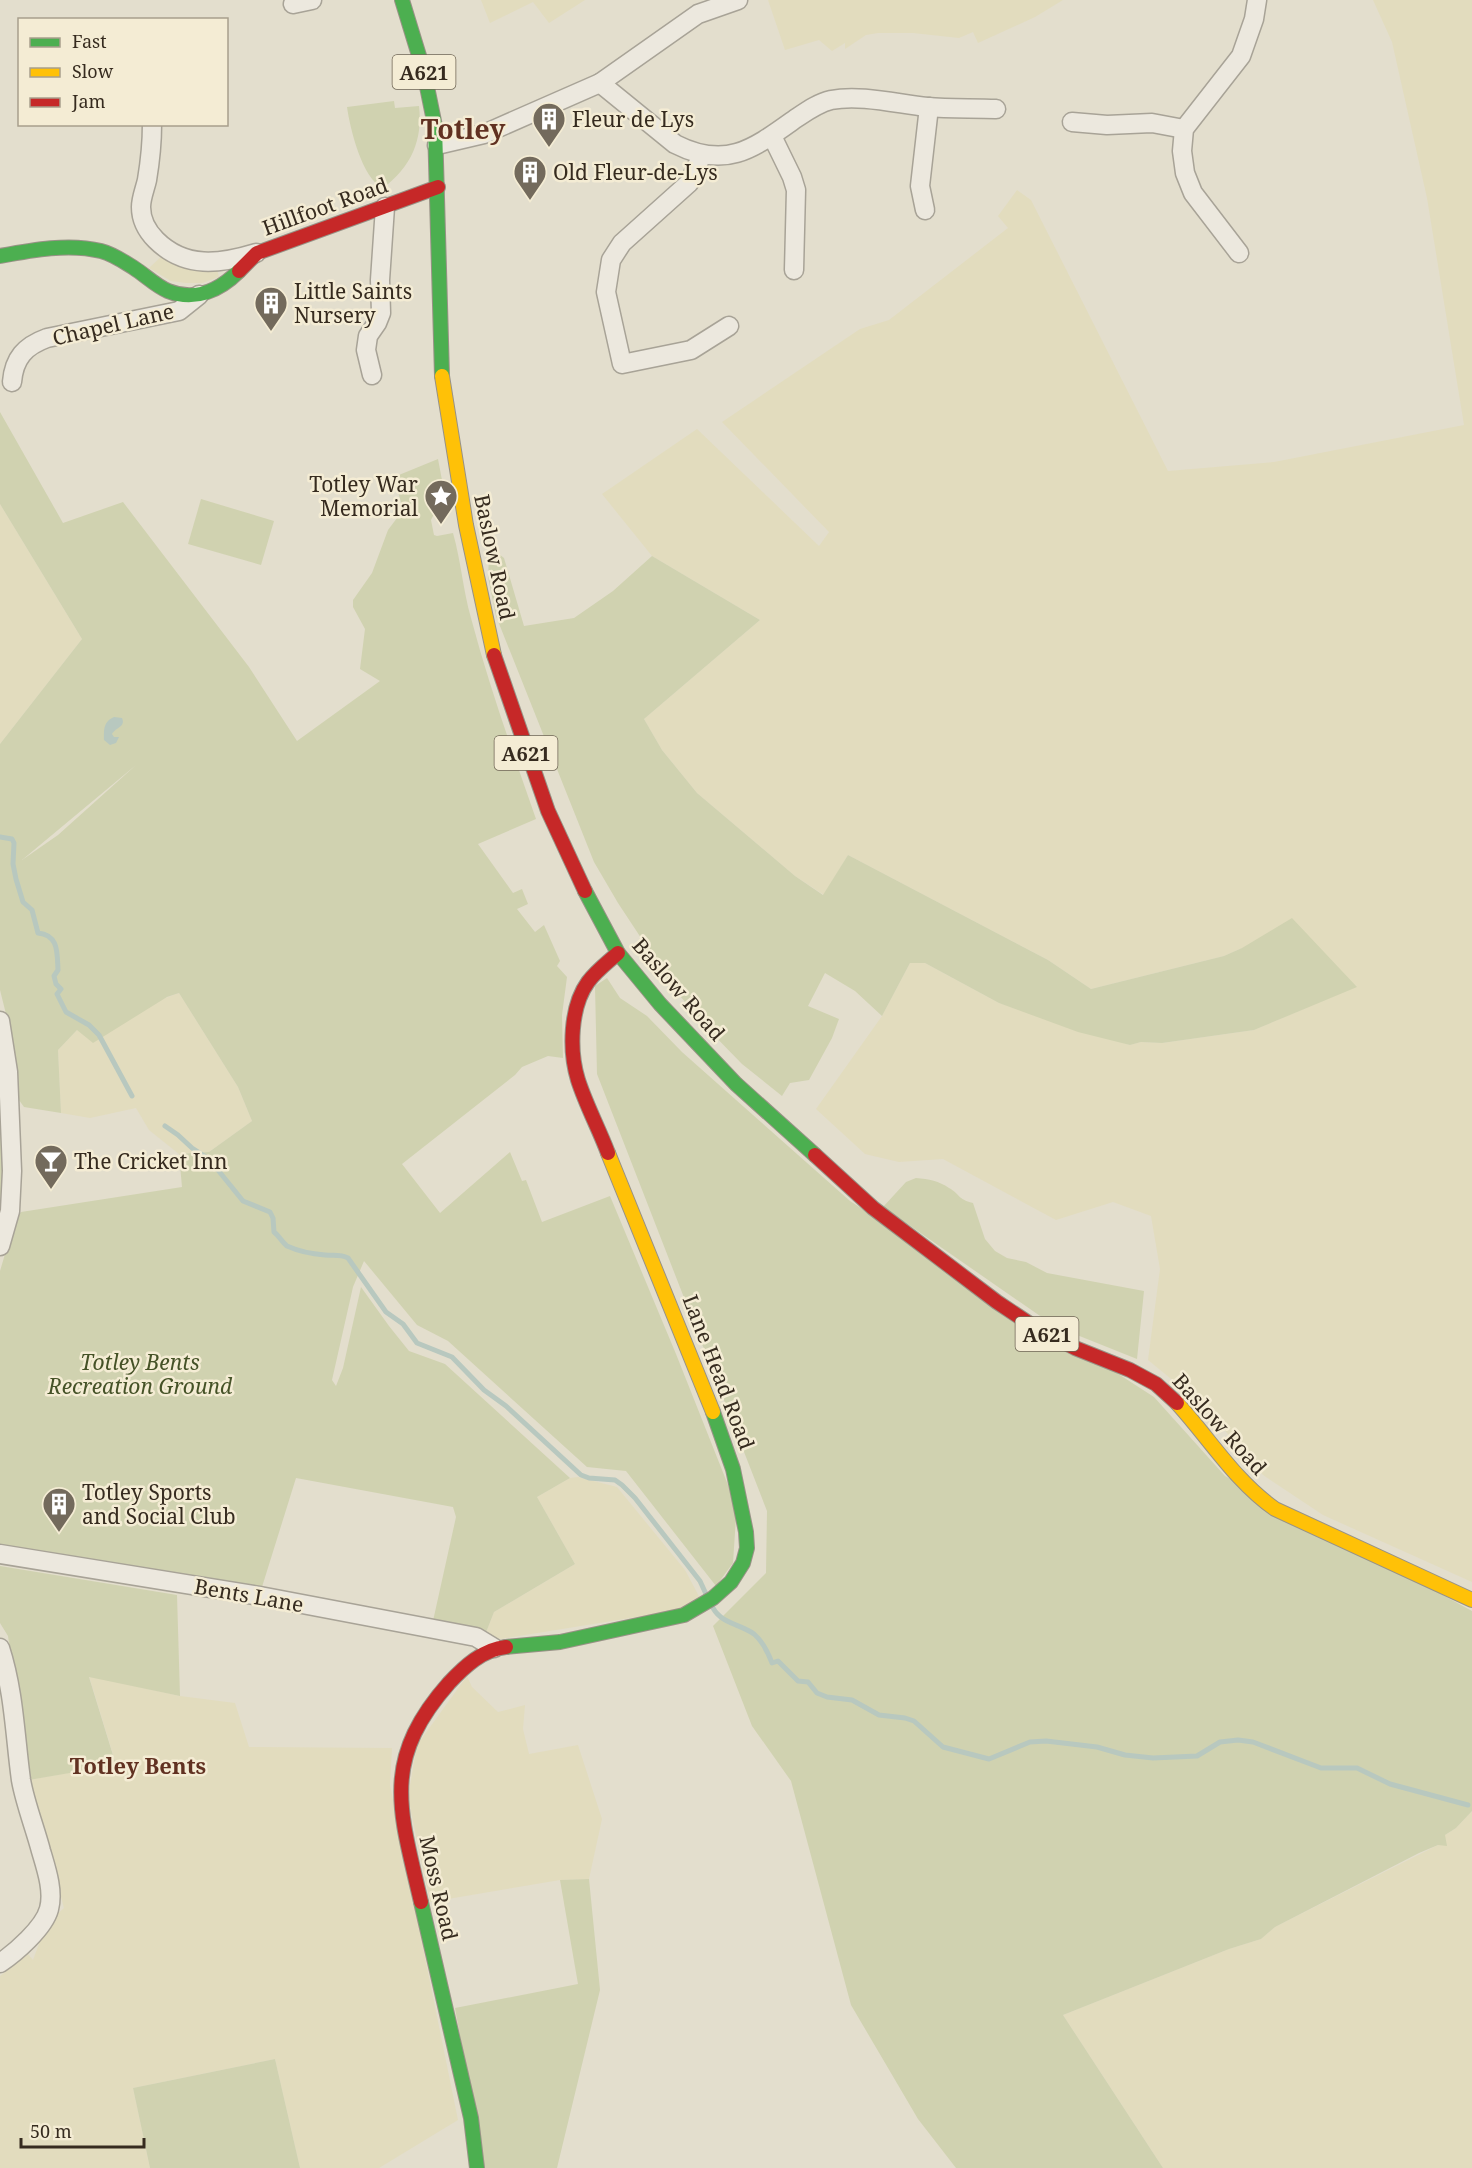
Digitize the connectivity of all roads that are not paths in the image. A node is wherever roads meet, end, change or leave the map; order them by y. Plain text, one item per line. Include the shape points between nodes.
1 (312, 0) edge
2 (402, 0) edge
3 (738, 0) edge
4 (1257, 0) edge
5 (293, 4) dead end
6 (600, 83) junction
7 (929, 107) junction
8 (996, 109) dead end
9 (1072, 122) dead end
10 (152, 126) edge
11 (1184, 129) junction
12 (772, 135) junction
13 (437, 145) junction
14 (702, 155) junction
15 (438, 187) junction
16 (386, 207) junction
17 (925, 210) dead end
18 (257, 253) junction
19 (1239, 253) dead end
20 (0, 256) edge
21 (794, 270) dead end
22 (199, 295) junction
23 (729, 326) dead end
24 (372, 375) dead end
25 (12, 382) dead end
26 (618, 953) junction
27 (0, 1021) edge
28 (0, 1246) edge
29 (0, 1554) edge
30 (1472, 1600) edge
31 (0, 1648) edge
32 (494, 1648) junction
33 (0, 1963) edge
34 (477, 2168) edge

1 - 5 street
2 - 13 main road, Baslow Road / A621 via 429,87
3 - 6 street via 698,14
4 - 11 street via 1241,56
6 - 13 street via 484,134
6 - 14 street via 675,144
7 - 8 street
7 - 12 street via 840,98 819,104
7 - 17 street via 920,186
9 - 11 street via 1152,123
10 - 18 street via 141,206 142,220 150,233 165,249 189,260 230,261
11 - 19 street via 1185,173 1193,193
12 - 14 street via 740,152
12 - 21 street via 796,190
13 - 15 main road, Baslow Road / A621
14 - 23 street via 689,183 615,250 606,292 622,364 691,350
15 - 16 main road, Hillfoot Road
15 - 26 main road, Baslow Road / A621 via 441,363 446,408 495,660 548,811
16 - 18 main road, Hillfoot Road
16 - 24 street via 381,313 368,336 366,350
18 - 22 main road, Hillfoot Road via 228,282
20 - 22 main road via 63,247 95,249 117,257 168,291
22 - 25 street, Chapel Lane via 179,311 36,342 19,356
26 - 30 main road, Baslow Road / A621 via 736,1084 873,1208 997,1302 1035,1328 1156,1384 1178,1404 1244,1483 1275,1509
26 - 32 main road, Lane Head Road via 583,989 577,1013 574,1066 733,1466 746,1553 735,1578 702,1606 684,1615 560,1642
27 - 28 street via 8,1072 12,1171 10,1211
29 - 32 street, Bents Lane via 260,1596 476,1637
31 - 33 street via 12,1697 21,1782 47,1869 50,1898 42,1922 14,1954
32 - 34 main road, Moss Road via 465,1668 436,1698 404,1757 400,1792 402,1818 471,2118

